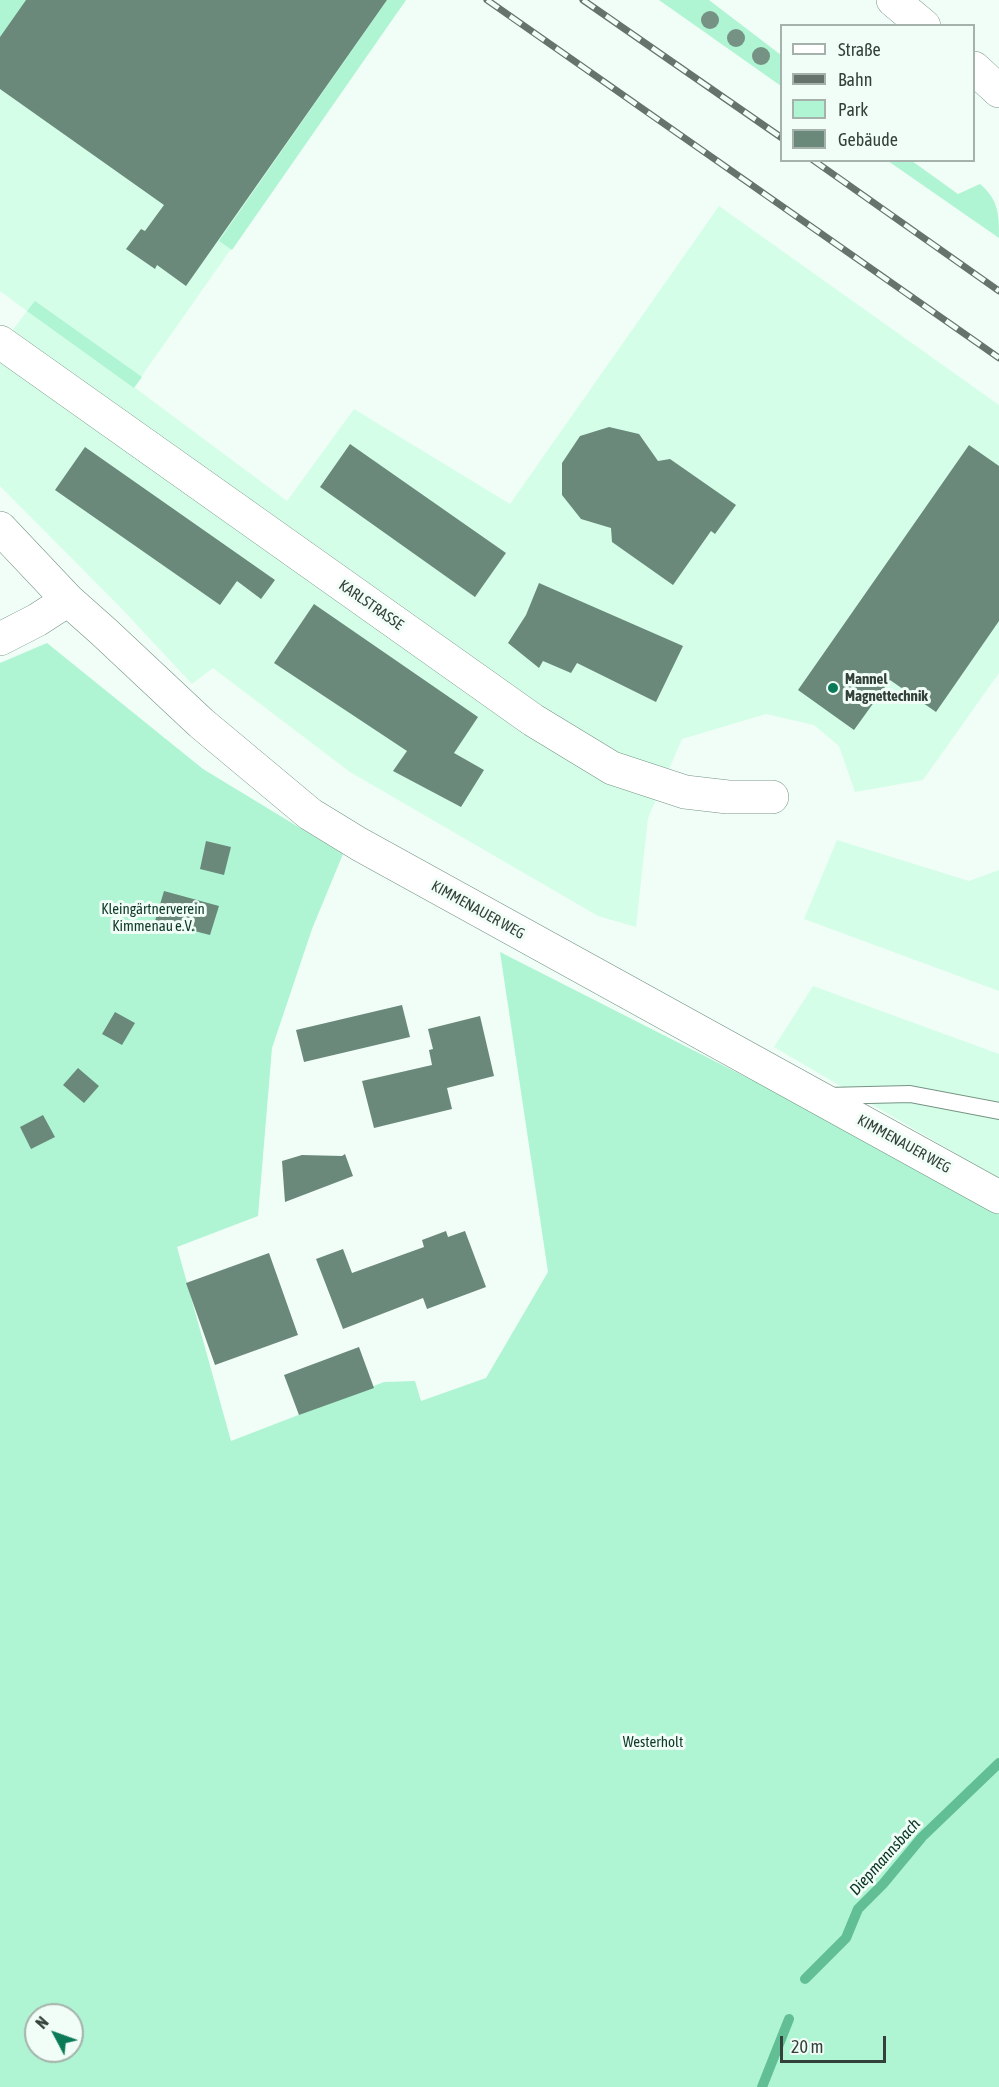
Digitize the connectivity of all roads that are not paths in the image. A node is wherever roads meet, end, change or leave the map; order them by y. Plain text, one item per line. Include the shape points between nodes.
1 (893, 0) edge
2 (922, 24) edge
3 (975, 69) edge
4 (999, 91) edge
5 (0, 342) edge
6 (0, 528) edge
7 (68, 600) junction
8 (0, 639) edge
9 (772, 797) dead end
10 (816, 1096) junction
11 (999, 1112) edge
12 (999, 1197) edge

1 - 2 street
3 - 4 street
5 - 9 street, KARLSTRASSE via 533,720 612,768 685,792
6 - 7 street
7 - 8 street
7 - 10 street, KIMMENAUER WEG via 201,723 310,814
10 - 11 lane via 910,1094
10 - 12 street, KIMMENAUER WEG

